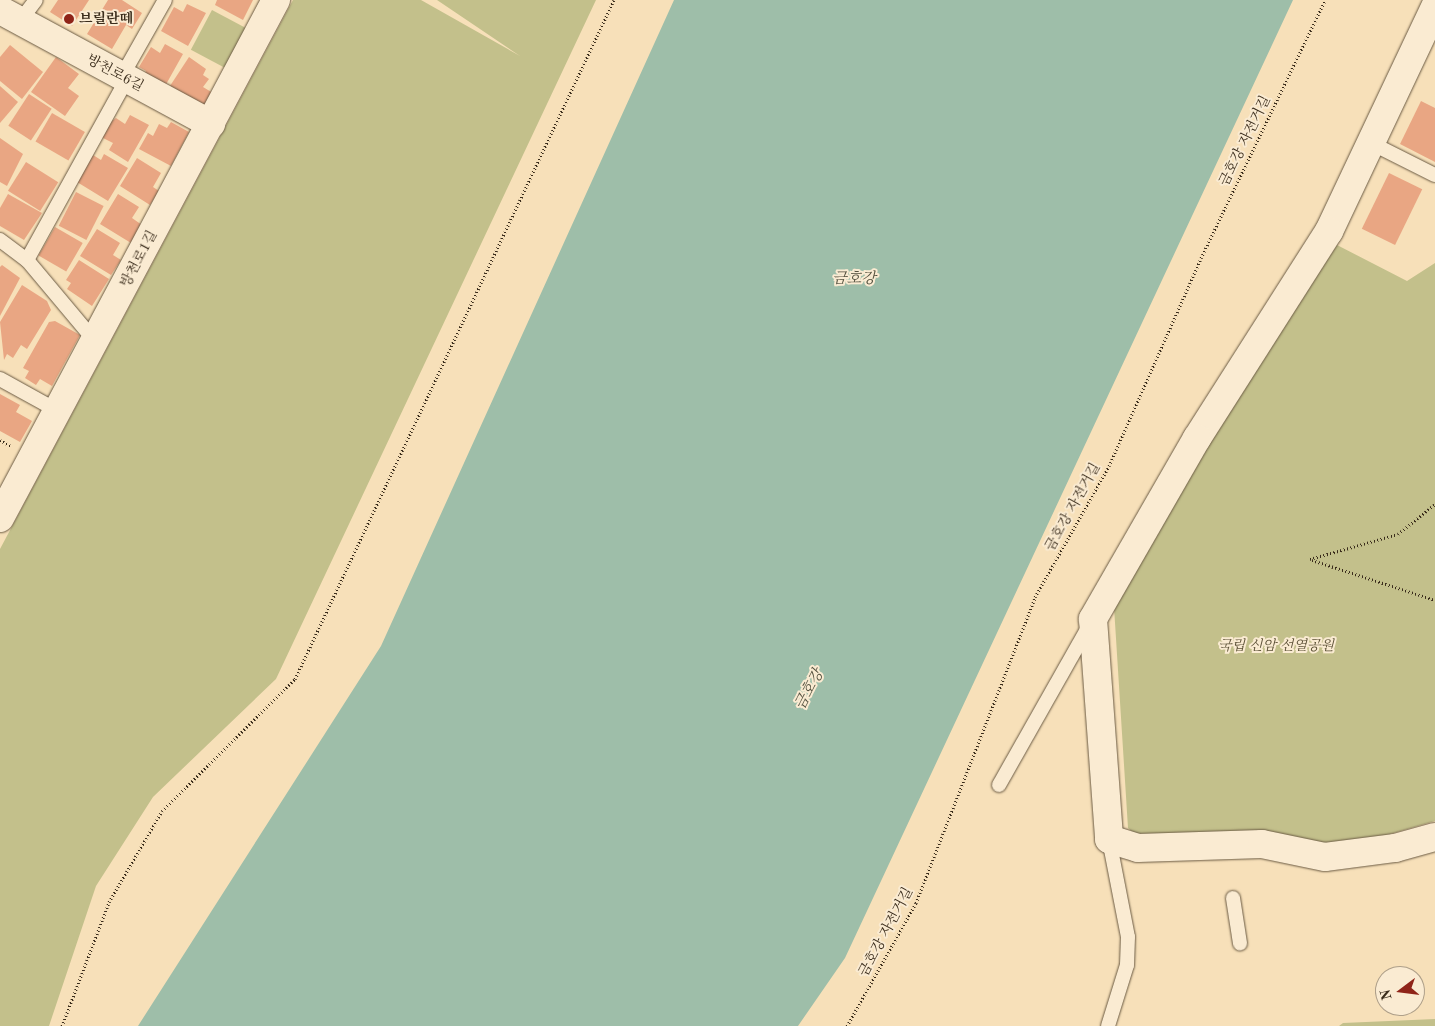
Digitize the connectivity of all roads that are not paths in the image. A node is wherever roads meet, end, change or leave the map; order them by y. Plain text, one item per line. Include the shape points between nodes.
1 (165, 0) edge
2 (276, 0) edge
3 (1435, 7) edge
4 (18, 10) edge
5 (125, 78) junction
6 (211, 124) junction
7 (1373, 144) junction
8 (1435, 175) edge
9 (0, 240) edge
10 (27, 260) junction
11 (95, 341) junction
12 (0, 379) edge
13 (58, 411) junction
14 (0, 518) edge
15 (1093, 619) junction
16 (999, 785) dead end
17 (1435, 837) edge
18 (1109, 839) junction
19 (1233, 898) dead end
20 (1240, 943) dead end
21 (1108, 1026) edge

1 - 5 lane
2 - 6 street, 방천로1길
3 - 7 street
4 - 5 street, 방천로6길
5 - 6 street, 방천로6길
5 - 10 lane
6 - 11 street, 방천로1길
7 - 8 lane
7 - 15 street via 1330,230 1197,438
9 - 10 lane
10 - 11 lane
11 - 13 street, 방천로1길
12 - 13 lane
13 - 14 street, 방천로1길
15 - 16 lane
15 - 18 street
17 - 18 street via 1394,848 1325,856 1262,844 1138,848
18 - 21 lane via 1128,937 1127,965
19 - 20 lane

